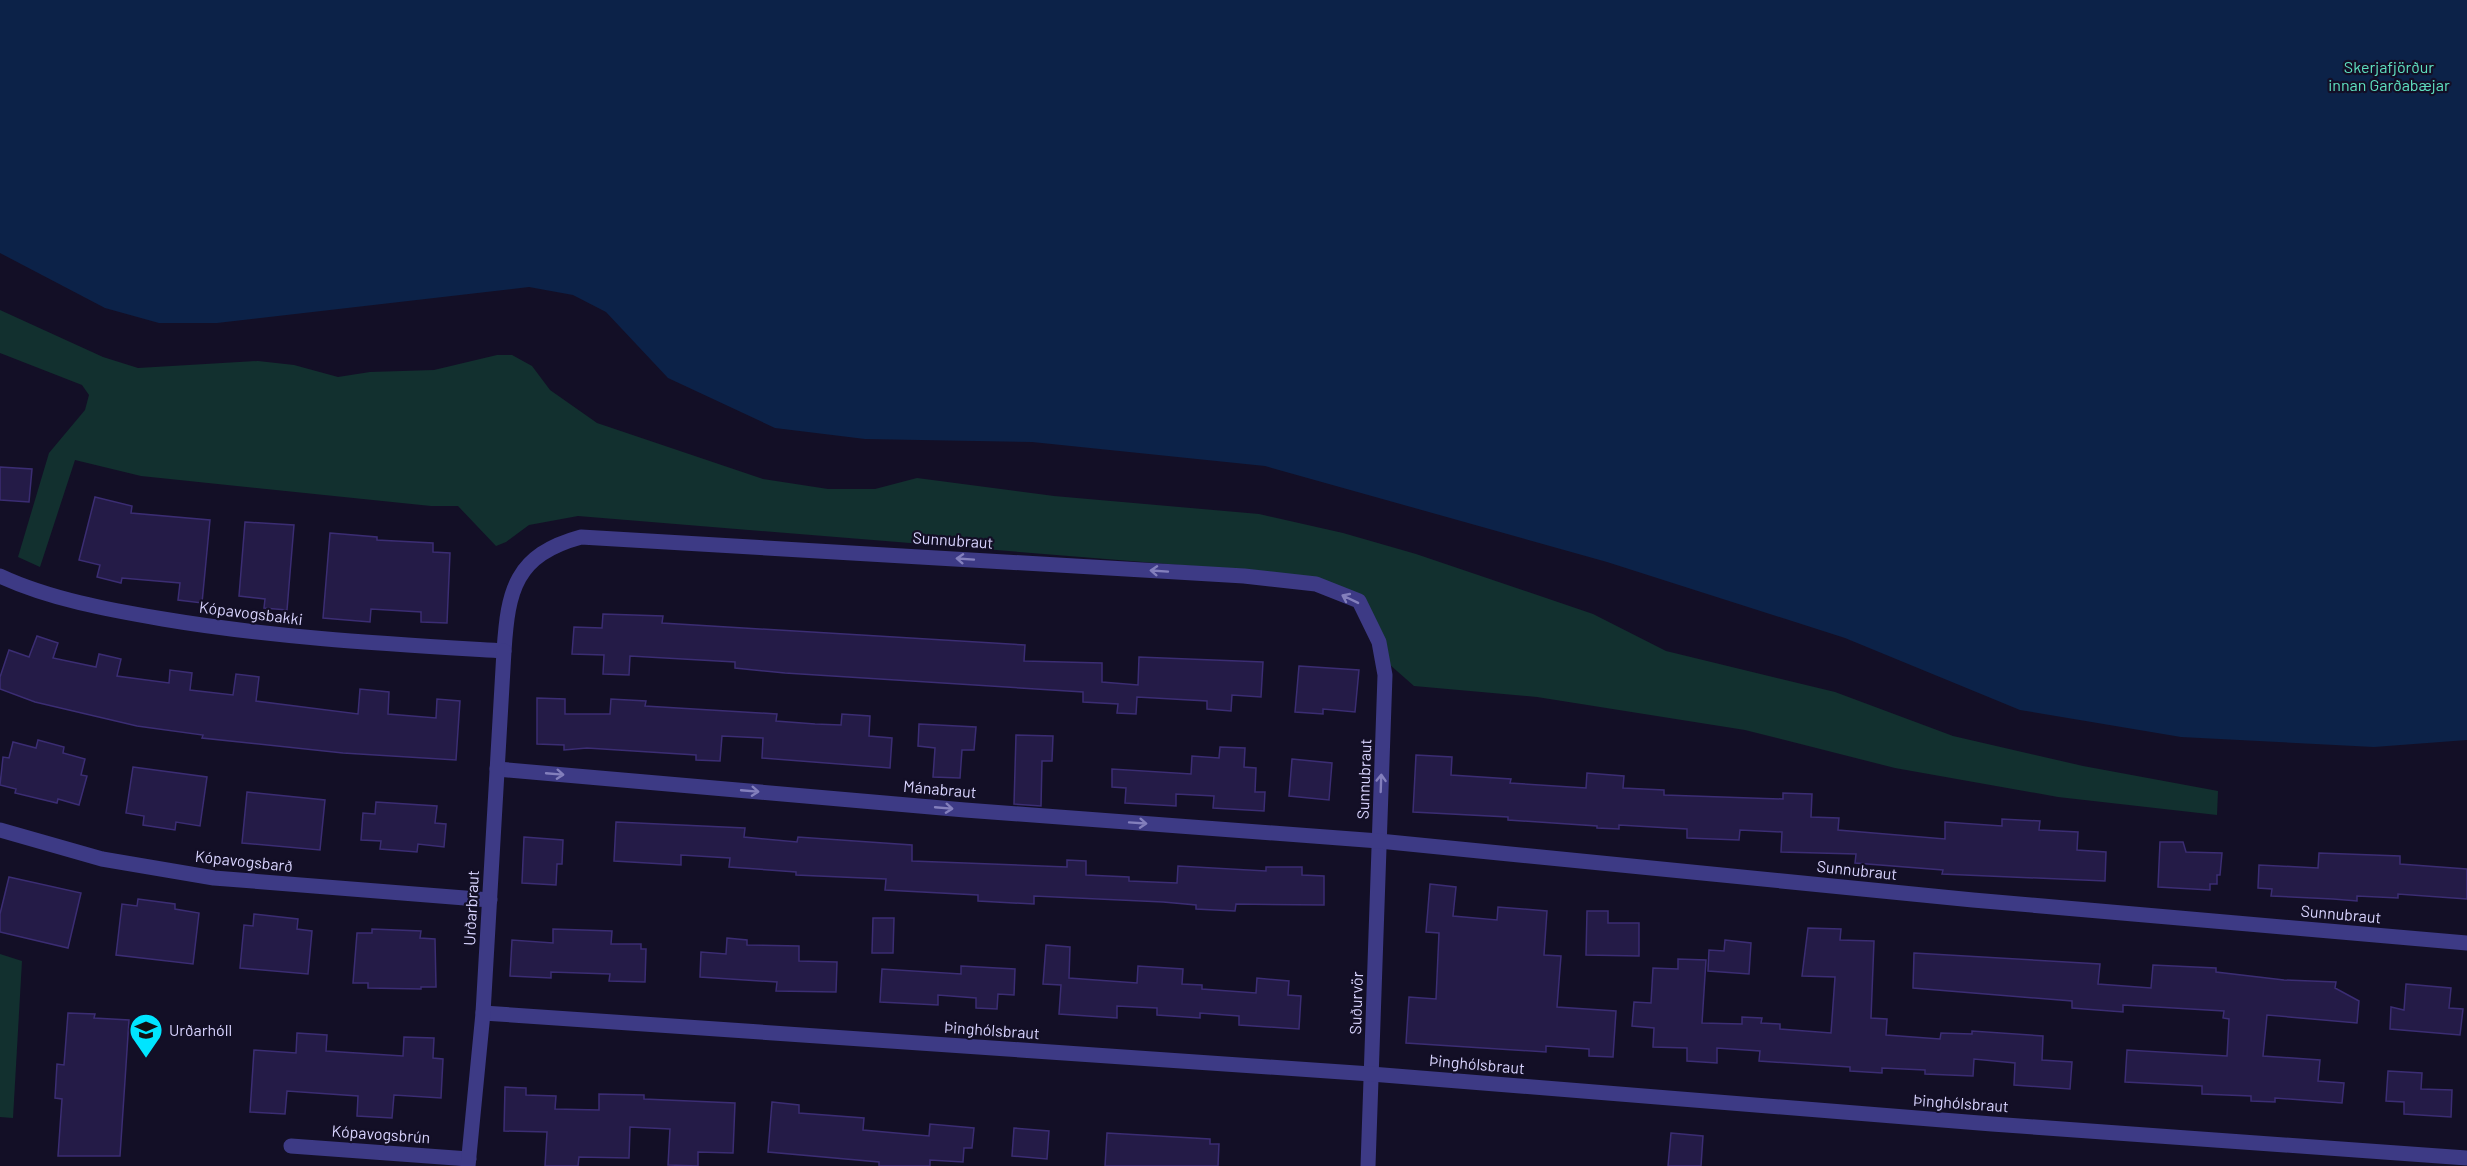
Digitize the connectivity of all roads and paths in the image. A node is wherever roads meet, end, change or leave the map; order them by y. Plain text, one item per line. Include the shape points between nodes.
1 (0, 576) edge
2 (504, 651) junction
3 (497, 769) junction
4 (0, 830) edge
5 (1379, 841) junction
6 (490, 900) junction
7 (2467, 944) edge
8 (483, 1013) junction
9 (1371, 1074) junction
10 (291, 1146) dead end
11 (2467, 1158) edge
12 (468, 1162) edge
13 (1368, 1166) edge

1 - 2 street, Kópavogsbakki via 107,609 236,631
2 - 3 street, Urðarbraut
5 -> 2 street, Sunnubraut via 1385,675 1379,642 1359,601 1316,584 1244,576 581,537 558,543 534,560 515,582 507,606
3 -> 5 street, Mánabraut
3 - 6 street, Urðarbraut
4 - 6 street, Kópavogsbarð via 102,859 214,878
5 - 7 street, Sunnubraut
5 - 9 street, Suðurvör
6 - 8 street, Urðarbraut
8 - 9 street, Þinghólsbraut
8 - 12 street, Urðarbraut
9 - 11 street, Þinghólsbraut
9 - 13 street, Suðurvör
10 - 12 street, Kópavogsbrún

